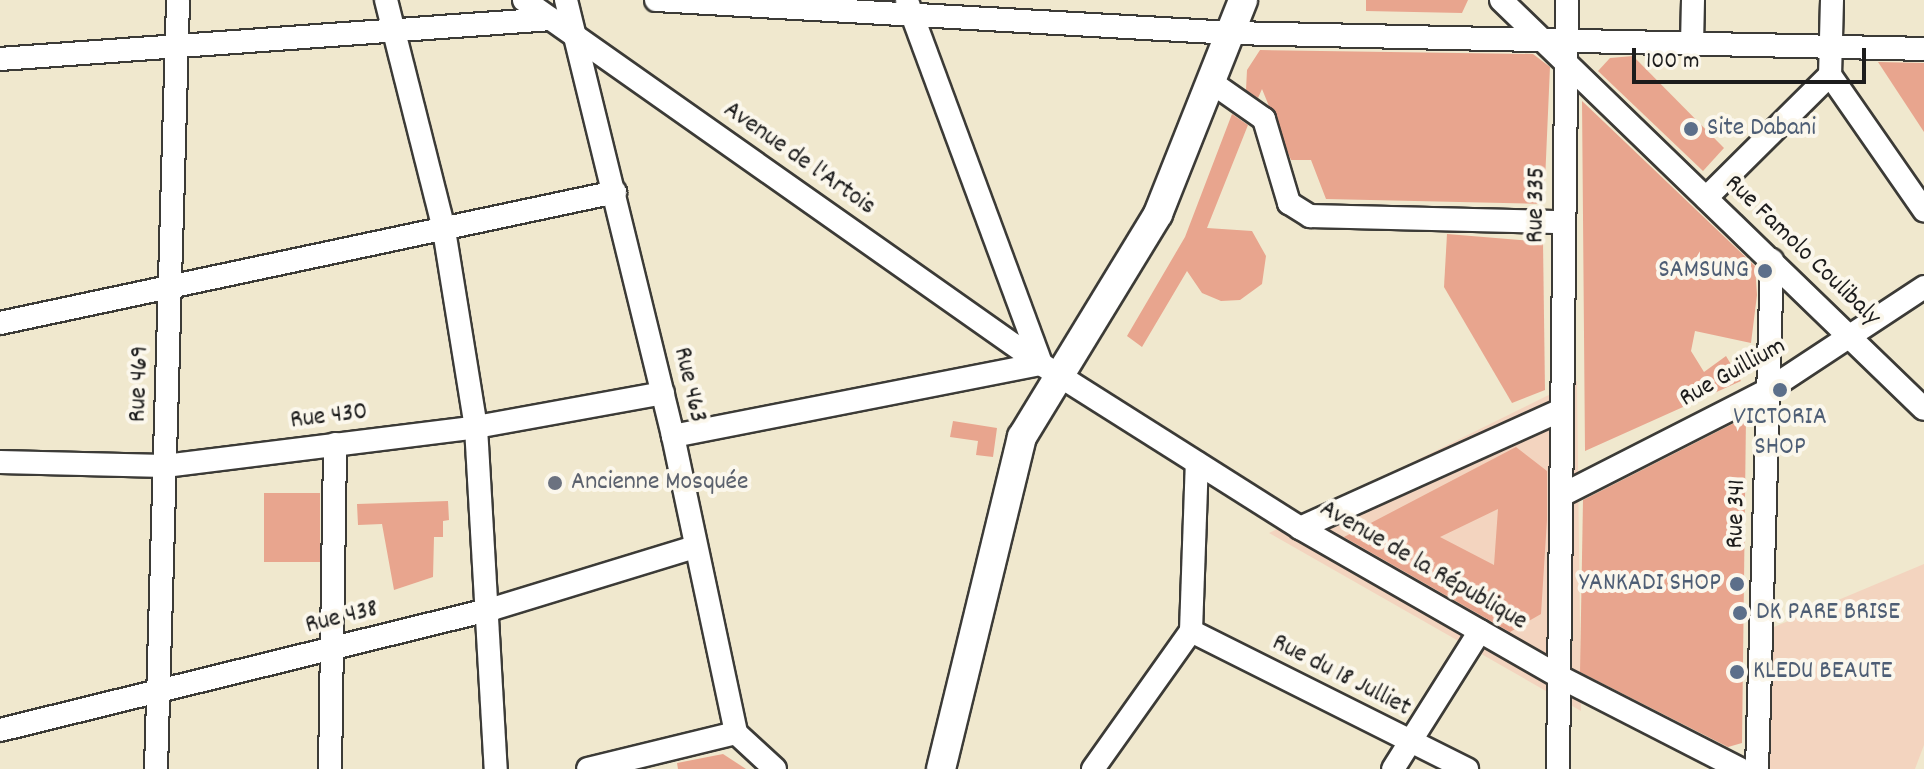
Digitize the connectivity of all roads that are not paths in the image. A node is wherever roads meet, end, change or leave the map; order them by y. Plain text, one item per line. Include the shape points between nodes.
1 (178, 0) edge
2 (386, 0) edge
3 (524, 0) edge
4 (566, 0) edge
5 (656, 0) edge
6 (1243, 0) edge
7 (1501, 0) edge
8 (1567, 0) edge
9 (1693, 0) edge
10 (1832, 0) edge
11 (909, 6) edge
12 (551, 19) junction
13 (1232, 33) junction
14 (396, 35) junction
15 (575, 36) junction
16 (1544, 40) junction
17 (1692, 44) junction
18 (1831, 47) junction
19 (177, 48) junction
20 (1924, 49) edge
21 (1566, 52) junction
22 (0, 59) edge
23 (1830, 75) junction
24 (1214, 84) junction
25 (615, 192) junction
26 (1706, 198) junction
27 (1924, 210) edge
28 (1564, 222) junction
29 (444, 230) junction
30 (1772, 260) junction
31 (1924, 287) edge
32 (170, 291) junction
33 (0, 323) edge
34 (1851, 336) junction
35 (1049, 369) junction
36 (1768, 390) junction
37 (663, 393) junction
38 (1088, 394) joint
39 (1924, 409) edge
40 (1561, 410) junction
41 (476, 427) junction
42 (673, 436) junction
43 (335, 444) junction
44 (0, 462) edge
45 (1197, 463) junction
46 (165, 466) junction
47 (1562, 495) junction
48 (1300, 528) junction
49 (695, 547) junction
50 (492, 609) junction
51 (1191, 631) junction
52 (1480, 631) junction
53 (332, 649) junction
54 (1562, 678) junction
55 (158, 692) junction
56 (0, 730) edge
57 (736, 733) junction
58 (1409, 741) junction
59 (655, 761) edge
60 (156, 769) edge
61 (330, 769) edge
62 (496, 769) edge
63 (588, 769) edge
64 (775, 769) edge
65 (941, 769) edge
66 (1093, 769) edge
67 (1393, 769) edge
68 (1467, 769) edge
69 (1558, 769) edge
70 (1740, 769) edge
71 (1757, 769) edge

1 - 19 street, Rue 469
2 - 14 street
3 - 12 street, Avenue de l'Artois
4 - 15 street, Rue 463
5 - 11 street
6 - 13 main road
7 - 16 street
8 - 21 street, Rue 335
9 - 17 street
10 - 18 street
11 - 13 street
11 - 35 street
12 - 14 street
12 - 15 street, Avenue de l'Artois
13 - 16 street
13 - 24 main road
14 - 19 street
14 - 29 street
15 - 25 street, Rue 463
15 - 35 street, Avenue de l'Artois
16 - 21 street
17 - 18 street
17 - 21 street
18 - 20 street
18 - 23 street
19 - 22 street
19 - 32 street, Rue 469
21 - 26 street, Rue Famolo Coulibaly
21 - 28 street, Rue 335
23 - 26 street
23 - 27 street
24 - 28 street via 1264,119 1289,203 1310,216
24 - 35 main road via 1124,280
25 - 29 street
25 - 37 street, Rue 463
26 - 30 street, Rue Famolo Coulibaly
28 - 40 street, Rue 335
29 - 32 street
29 - 41 street
30 - 34 street, Rue Famolo Coulibaly
30 - 36 street, Rue 341
31 - 34 street, Rue Guillium
32 - 33 street
32 - 46 street, Rue 469
34 - 36 street, Rue Guillium
34 - 39 street, Rue Famolo Coulibaly
35 - 38 street, Avenue de l'Artois
35 - 42 street
35 - 65 main road via 1001,502
36 - 47 street, Rue Guillium
36 - 71 street, Rue 341
37 - 41 street, Rue 430
37 - 42 street, Rue 463
38 - 45 street, Avenue de la République
40 - 47 street, Rue 335
40 - 48 street
41 - 43 street, Rue 430
41 - 50 street
42 - 49 street, Rue 463
43 - 46 street, Rue 430
43 - 53 street
44 - 46 street, Rue 430
45 - 48 street, Avenue de la République
45 - 51 street
46 - 55 street, Rue 469
47 - 54 street, Rue 335
48 - 52 street, Avenue de la République
49 - 50 street, Rue 438
49 - 57 street, Rue 463
50 - 53 street, Rue 438
50 - 62 street
51 - 58 street, Rue du 18 Julliet
51 - 66 street
52 - 54 street, Avenue de la République
52 - 58 street
53 - 55 street, Rue 438
53 - 61 street
54 - 69 street, Rue 335
54 - 70 street, Avenue de la République
55 - 56 street, Rue 438
55 - 60 street, Rue 469
57 - 59 street
57 - 64 street
58 - 67 street
58 - 68 street, Rue du 18 Julliet
59 - 63 street

